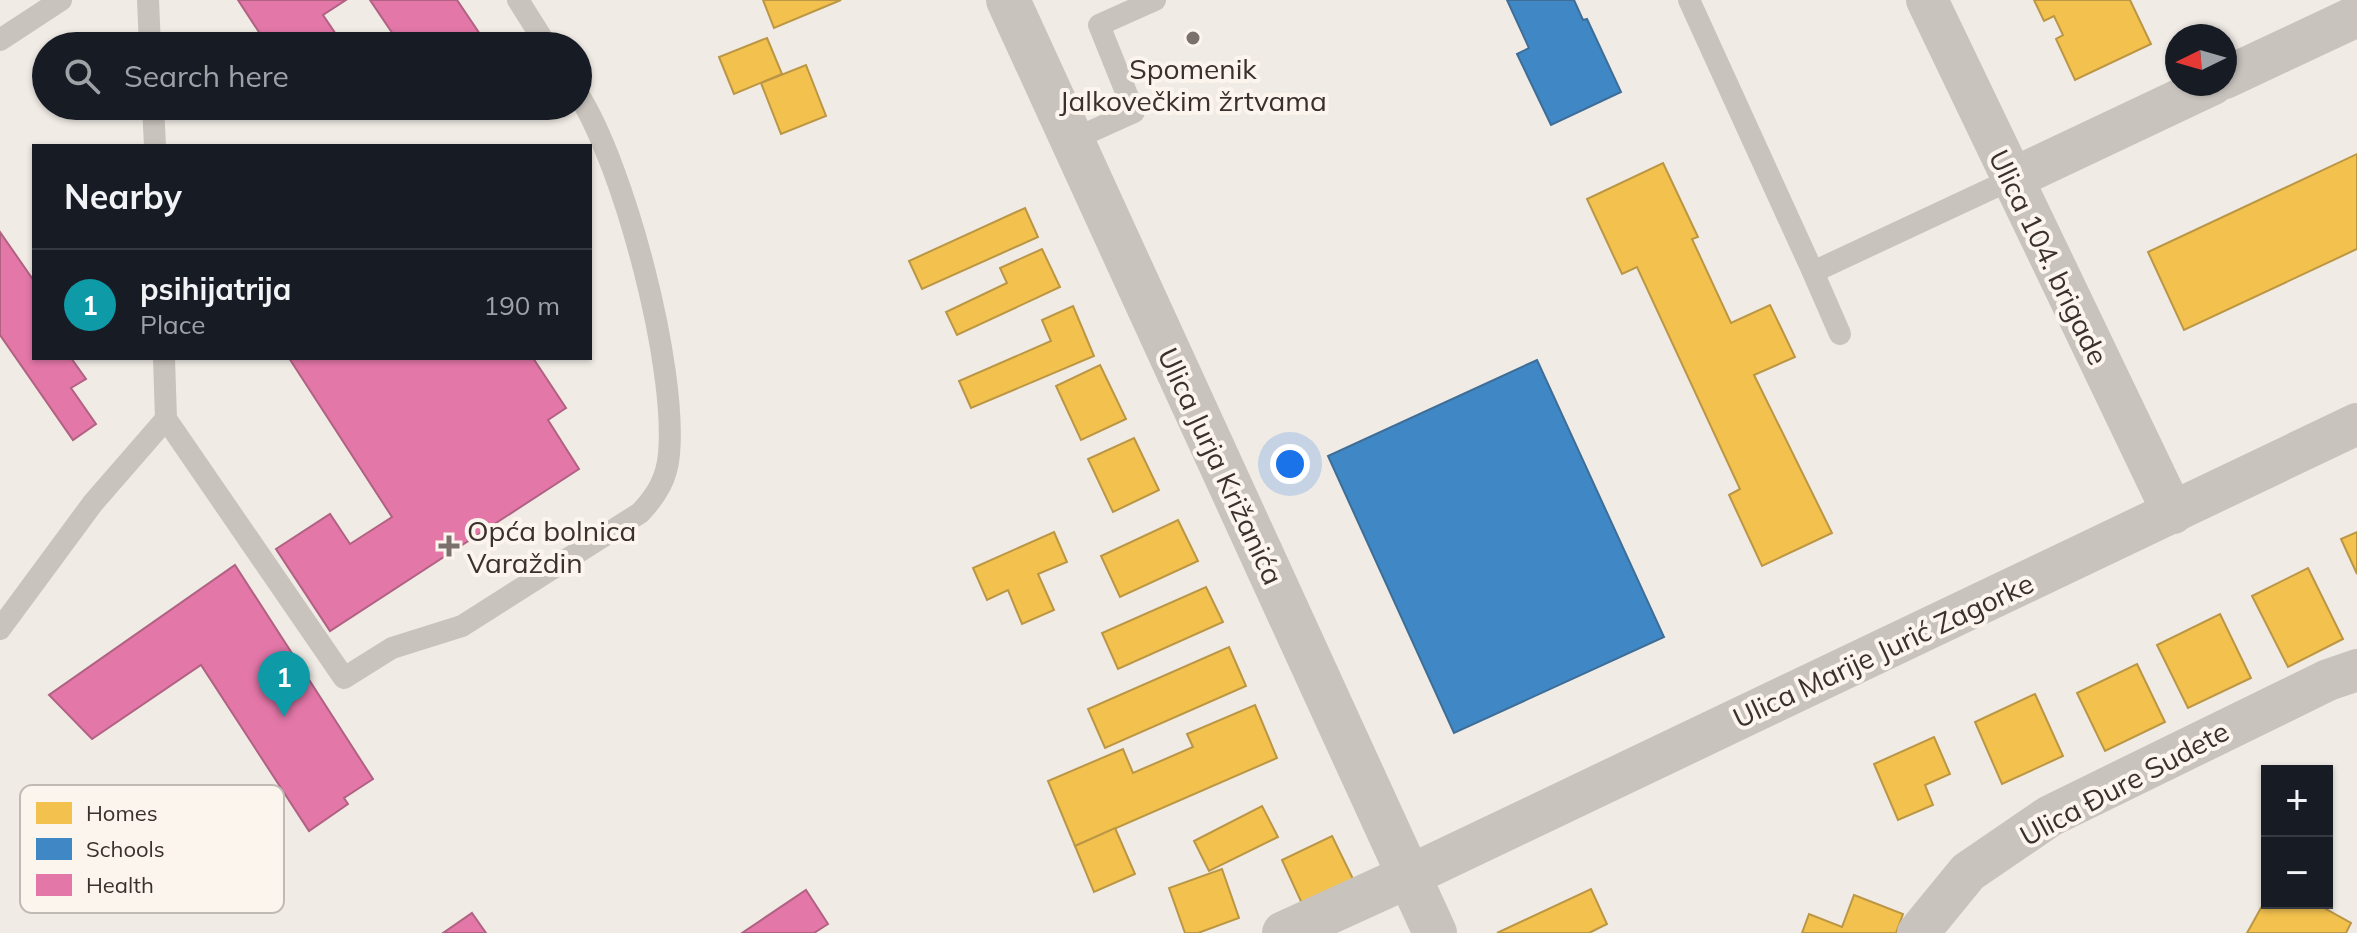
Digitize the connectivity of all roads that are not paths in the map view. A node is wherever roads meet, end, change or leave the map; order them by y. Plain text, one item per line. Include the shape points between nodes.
1 (61, 0) edge
2 (148, 0) edge
3 (518, 0) edge
4 (1008, 0) edge
5 (1155, 0) edge
6 (1689, 0) edge
7 (1927, 0) edge
8 (2357, 16) edge
9 (149, 32) edge
10 (538, 32) edge
11 (0, 40) edge
12 (2237, 72) edge
13 (2188, 96) edge
14 (592, 116) edge
15 (154, 120) edge
16 (1072, 140) junction
17 (155, 144) edge
18 (2012, 179) junction
19 (1813, 272) junction
20 (1840, 334) dead end
21 (164, 360) edge
22 (166, 419) junction
23 (2357, 424) edge
24 (2173, 513) junction
25 (0, 629) edge
26 (2357, 670) edge
27 (1409, 876) junction
28 (1284, 933) edge
29 (1435, 933) edge
30 (1918, 933) edge

1 - 11 lane
2 - 9 lane
3 - 10 lane
4 - 16 street, Ulica Jurja Križanića
5 - 16 lane via 1099,25 1134,112
6 - 19 lane
7 - 18 street, Ulica 104. brigade
8 - 12 street
13 - 18 street
14 - 22 lane via 653,308 666,385 669,454 658,493 640,513 462,626 392,648 344,678
15 - 17 lane
16 - 27 street, Ulica Jurja Križanića
18 - 19 lane
18 - 24 street, Ulica 104. brigade
19 - 20 lane
21 - 22 lane
22 - 25 lane via 93,503
23 - 24 street, Ulica Marije Jurić Zagorke
24 - 27 street, Ulica Marije Jurić Zagorke
26 - 30 street, Ulica Đure Sudete via 2050,816 1968,872
27 - 28 street
27 - 29 street, Ulica Jurja Križanića

